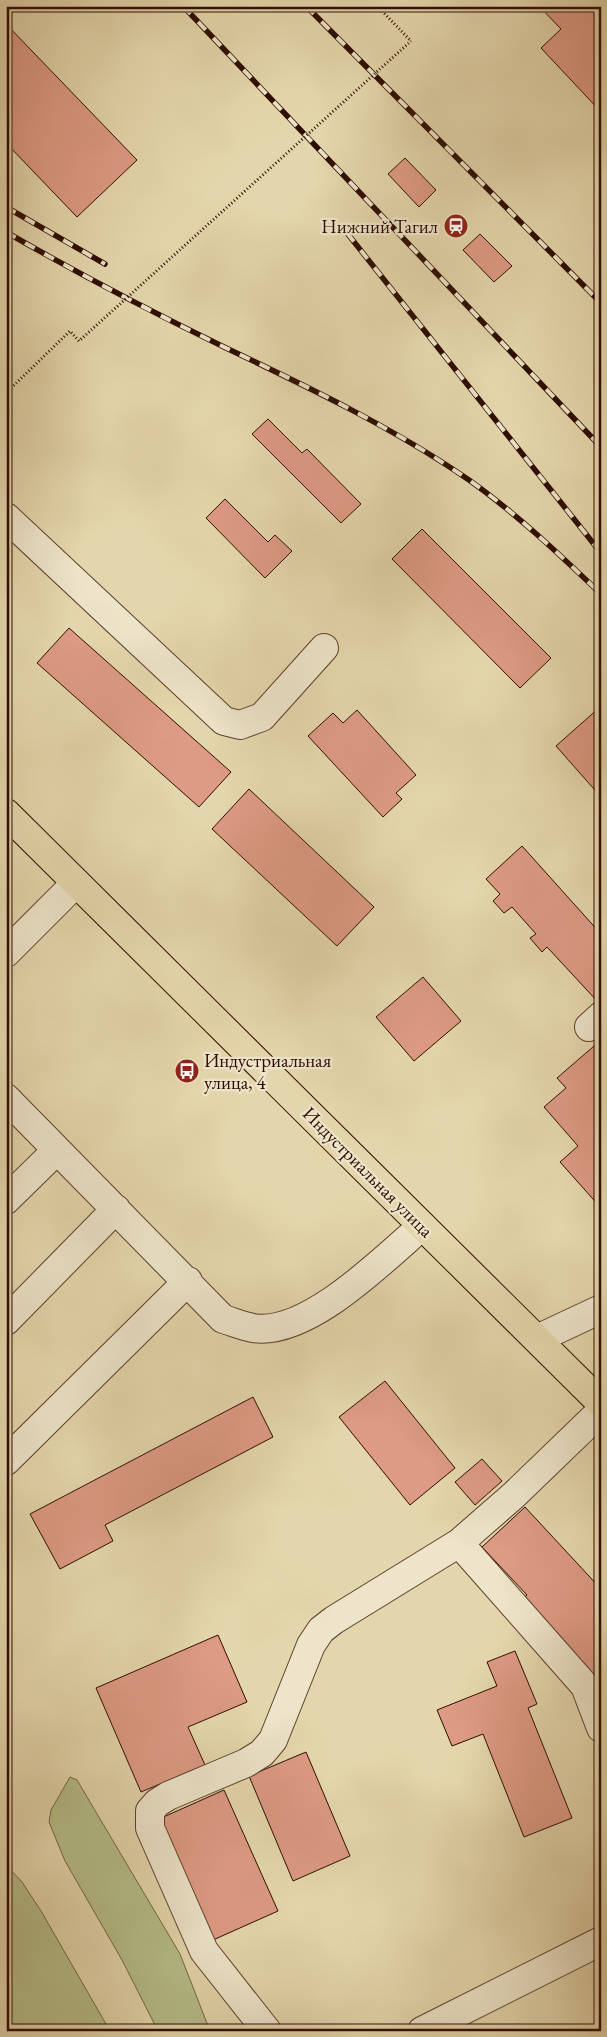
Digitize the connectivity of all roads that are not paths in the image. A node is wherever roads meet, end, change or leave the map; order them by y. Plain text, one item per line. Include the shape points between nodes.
1 (6, 517) edge
2 (324, 648) dead end
3 (6, 813) edge
4 (76, 883) junction
5 (6, 954) edge
6 (6, 1098) edge
7 (57, 1150) junction
8 (6, 1200) edge
9 (116, 1209) junction
10 (422, 1226) junction
11 (188, 1282) junction
12 (601, 1309) edge
13 (6, 1321) edge
14 (536, 1340) junction
15 (601, 1403) edge
16 (601, 1411) edge
17 (6, 1461) edge
18 (459, 1543) junction
19 (601, 1728) edge
20 (601, 1942) edge
21 (267, 2031) edge
22 (422, 2031) edge

1 - 2 lane via 224,721 240,725 262,717
3 - 4 main road, Индустриальная улица
4 - 5 lane
4 - 10 main road, Индустриальная улица
6 - 7 lane
7 - 8 lane
7 - 9 lane
9 - 11 lane
9 - 13 lane
10 - 11 lane via 340,1297 297,1321 254,1328 223,1319
10 - 14 main road, Индустриальная улица
11 - 17 lane
12 - 14 lane
14 - 15 main road, Индустриальная улица
16 - 18 lane
18 - 19 lane via 585,1686
18 - 21 lane via 321,1630 311,1645 273,1740 262,1754 168,1796 150,1810 150,1828 204,1951
20 - 22 lane

